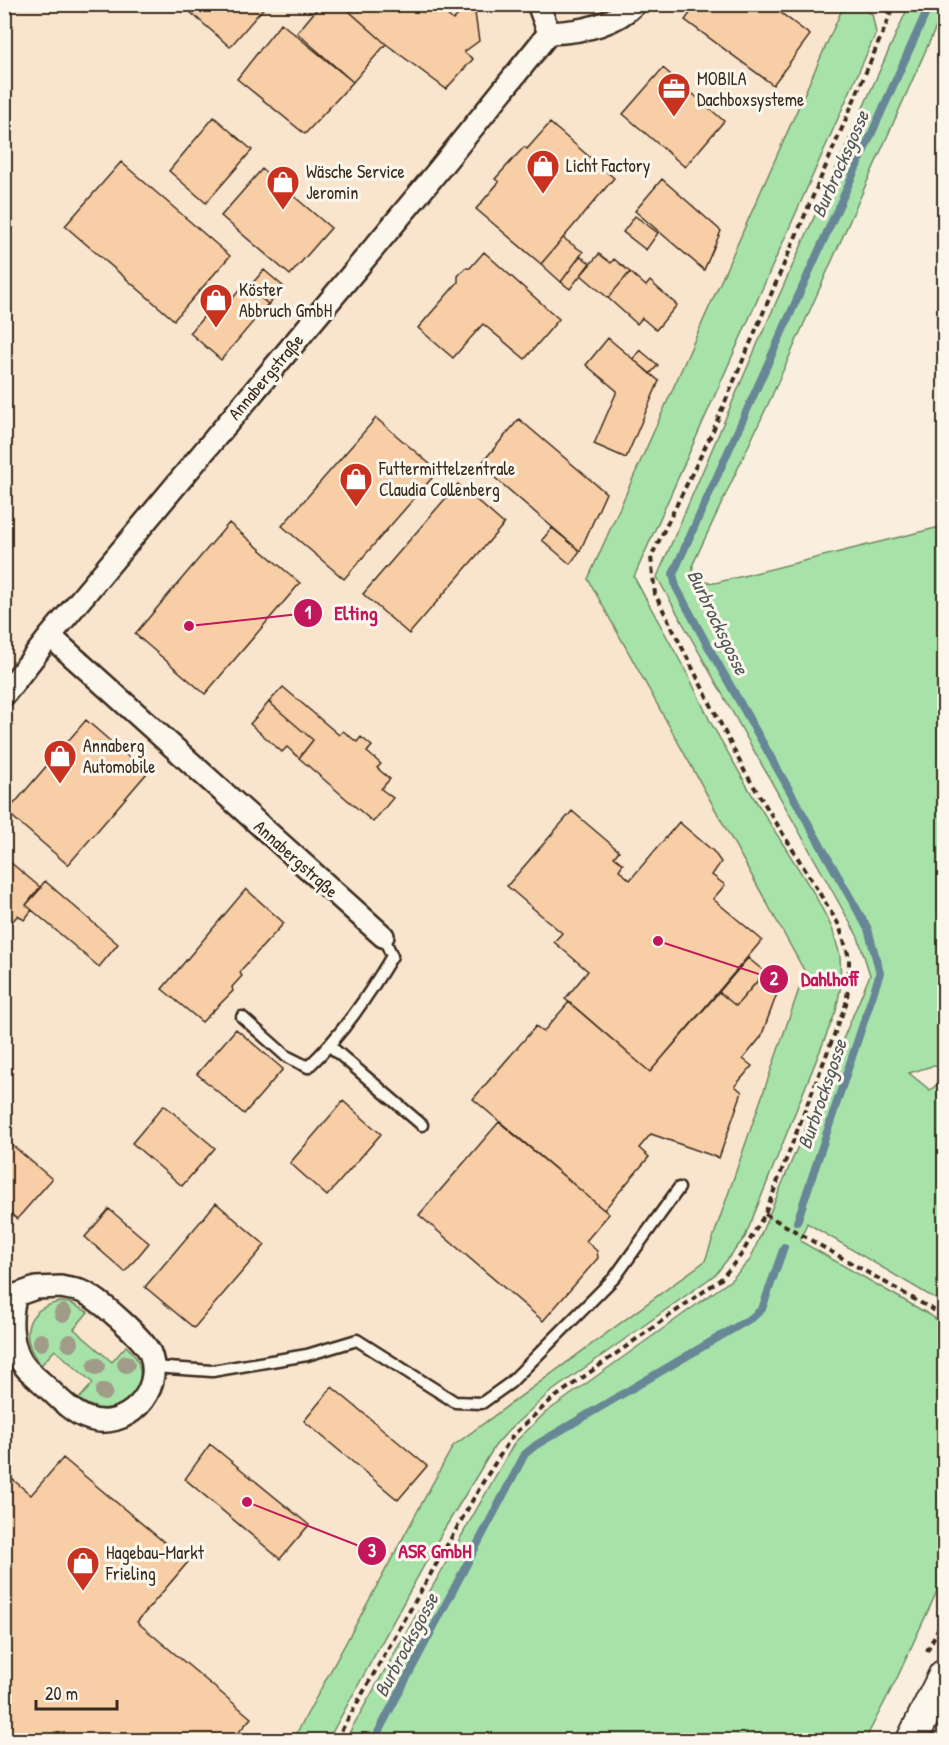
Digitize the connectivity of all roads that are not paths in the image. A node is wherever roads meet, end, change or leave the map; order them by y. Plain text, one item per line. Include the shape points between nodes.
1 (538, 4) edge
2 (635, 4) edge
3 (549, 33) junction
4 (50, 636) junction
5 (4, 695) edge
6 (383, 936) joint
7 (242, 1017) dead end
8 (330, 1046) junction
9 (422, 1125) dead end
10 (679, 1188) dead end
11 (10, 1291) edge
12 (153, 1367) junction
13 (945, 1675) edge
14 (912, 1740) edge

1 - 3 street
2 - 3 street via 588,29
3 - 4 street, Annabergstraße
4 - 5 street, Annabergstraße
4 - 6 street, Annabergstraße
6 - 8 lane via 393,956
7 - 8 lane via 286,1056 308,1068
8 - 9 lane
10 - 12 lane via 615,1277 510,1383 482,1403 455,1402 357,1340 307,1355 212,1371
11 - 12 street via 61,1287 96,1299 143,1342
11 - 12 street via 12,1331 25,1367 76,1413 103,1421 130,1414 148,1393
13 - 14 main road

